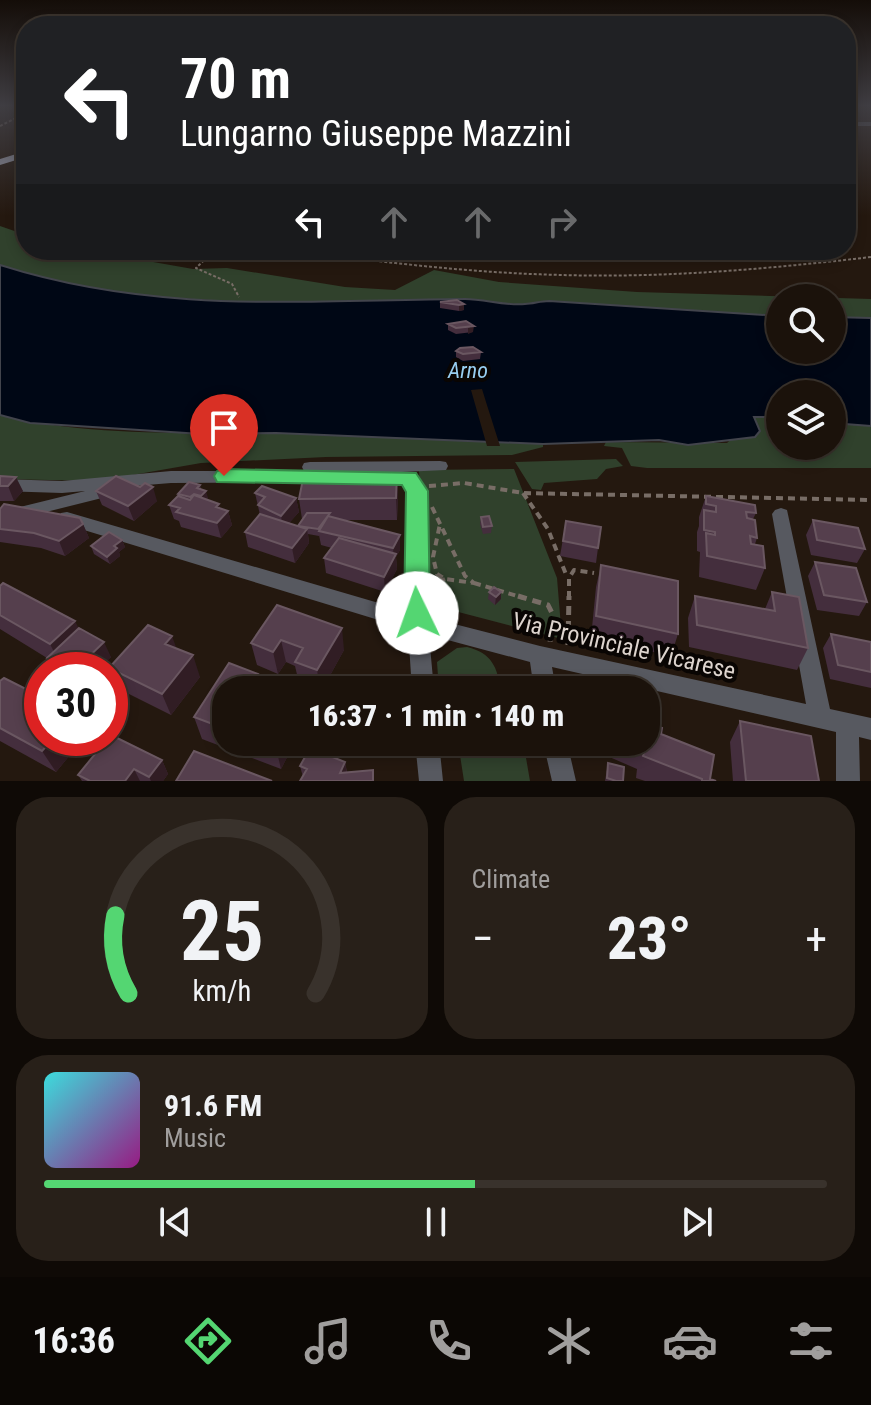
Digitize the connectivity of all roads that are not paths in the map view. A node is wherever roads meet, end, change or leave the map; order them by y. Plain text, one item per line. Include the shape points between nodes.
1 (440, 466) dead end
2 (140, 482) junction
3 (0, 485) edge
4 (781, 514) dead end
5 (417, 623) junction
6 (552, 658) junction
7 (422, 676) edge
8 (548, 676) edge
9 (820, 718) junction
10 (859, 726) edge
11 (428, 756) edge
12 (558, 756) edge
13 (431, 781) edge
14 (564, 781) edge
15 (848, 781) edge

1 - 2 street via 217,468
2 - 3 street
2 - 5 street via 171,477 382,475 418,485
2 - 5 street, Via Provinciale Vicarese via 20,511 140,538
4 - 9 street
5 - 6 street, Via Provinciale Vicarese
5 - 7 street
6 - 8 street
6 - 9 street, Via Provinciale Vicarese
9 - 10 street, Via Provinciale Vicarese
10 - 15 street
11 - 13 street
12 - 14 street

